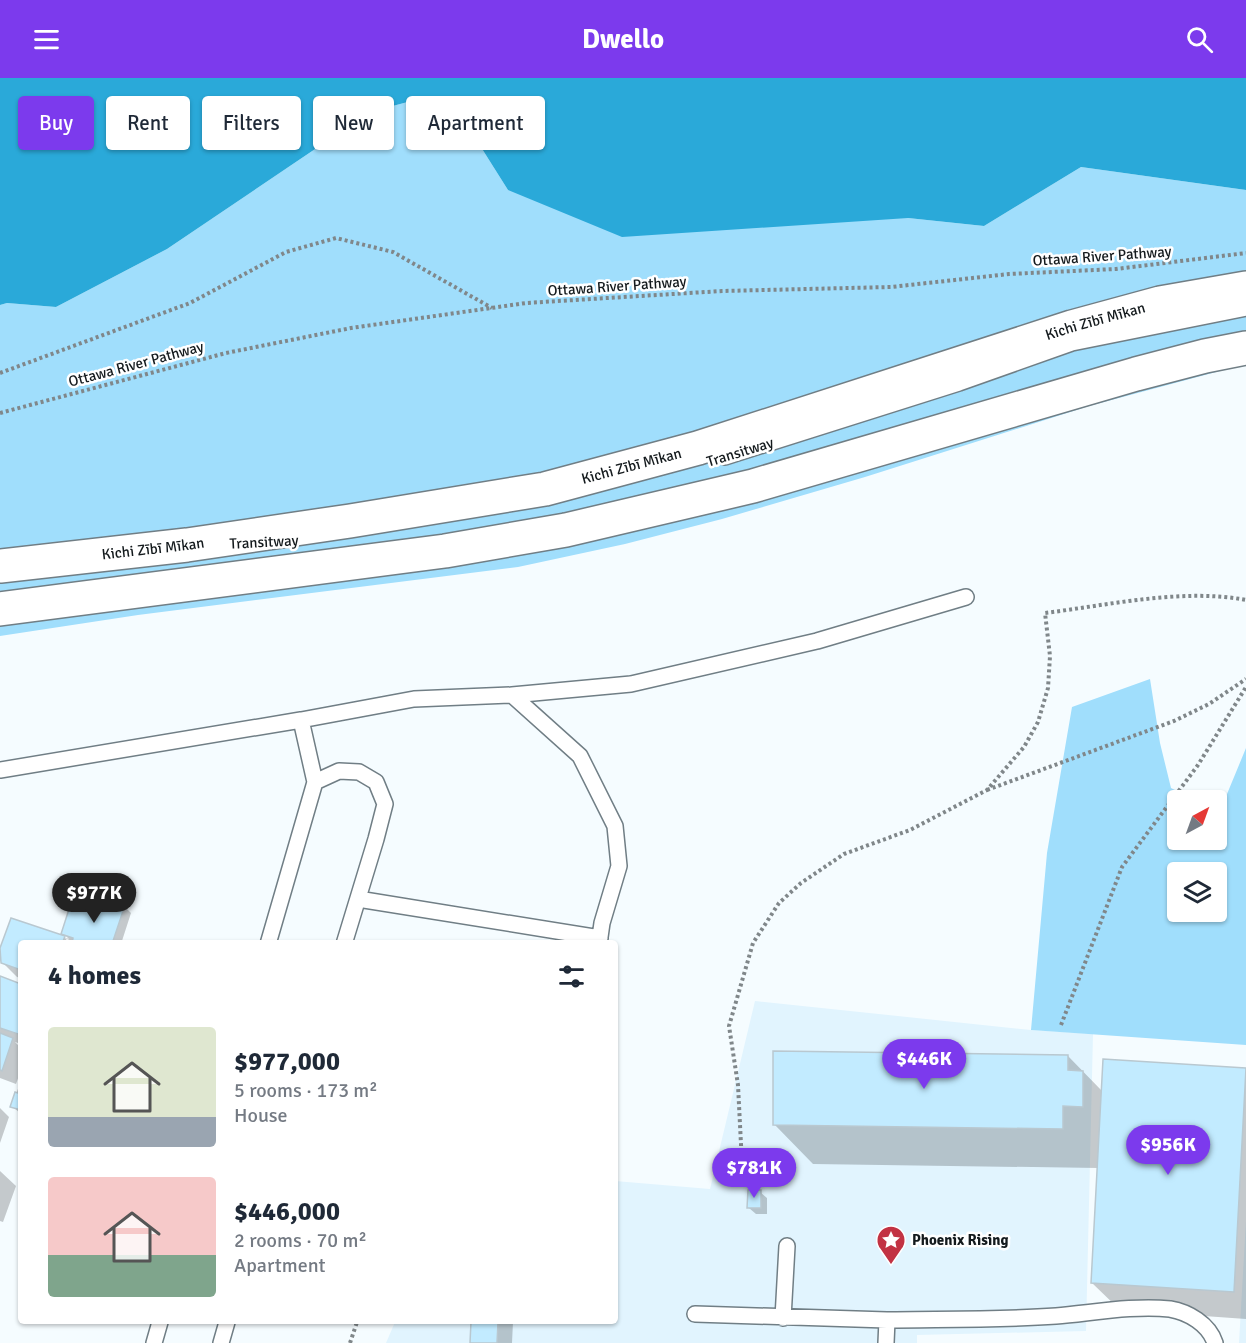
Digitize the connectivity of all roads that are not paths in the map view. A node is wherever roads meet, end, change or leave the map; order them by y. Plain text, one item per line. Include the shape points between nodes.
1 (1246, 288) edge
2 (1246, 308) edge
3 (1246, 348) edge
4 (716, 459) dead end
5 (604, 489) dead end
6 (538, 506) dead end
7 (409, 527) dead end
8 (187, 545) junction
9 (0, 566) edge
10 (966, 597) dead end
11 (0, 609) edge
12 (512, 695) junction
13 (301, 720) junction
14 (0, 770) edge
15 (315, 782) junction
16 (358, 899) junction
17 (269, 940) edge
18 (345, 940) edge
19 (593, 940) edge
20 (599, 940) edge
21 (787, 1246) dead end
22 (695, 1314) dead end
23 (783, 1318) junction
24 (887, 1320) junction
25 (159, 1324) edge
26 (226, 1324) edge
27 (154, 1343) edge
28 (221, 1343) edge
29 (886, 1343) edge
30 (1215, 1343) edge

1 - 8 highway, Kichi Zībī Mīkan via 1160,303 1072,327 698,448 544,489
2 - 4 lane, Transitway via 1072,343 959,383
3 - 11 highway via 1136,374 753,486 566,530 412,556
5 - 6 lane
7 - 8 lane, Transitway via 350,536
8 - 9 highway, Kichi Zībī Mīkan
10 - 12 lane via 817,641 631,684
12 - 13 lane via 414,699
12 - 20 lane via 580,756 615,826 619,866
13 - 14 lane
13 - 15 lane
15 - 16 lane via 339,771 359,772 376,782 385,804
15 - 17 lane
16 - 18 lane
16 - 19 lane
21 - 23 lane
22 - 23 lane
23 - 24 lane
24 - 29 lane
24 - 30 lane via 1170,1309 1190,1315
25 - 27 lane
26 - 28 lane

